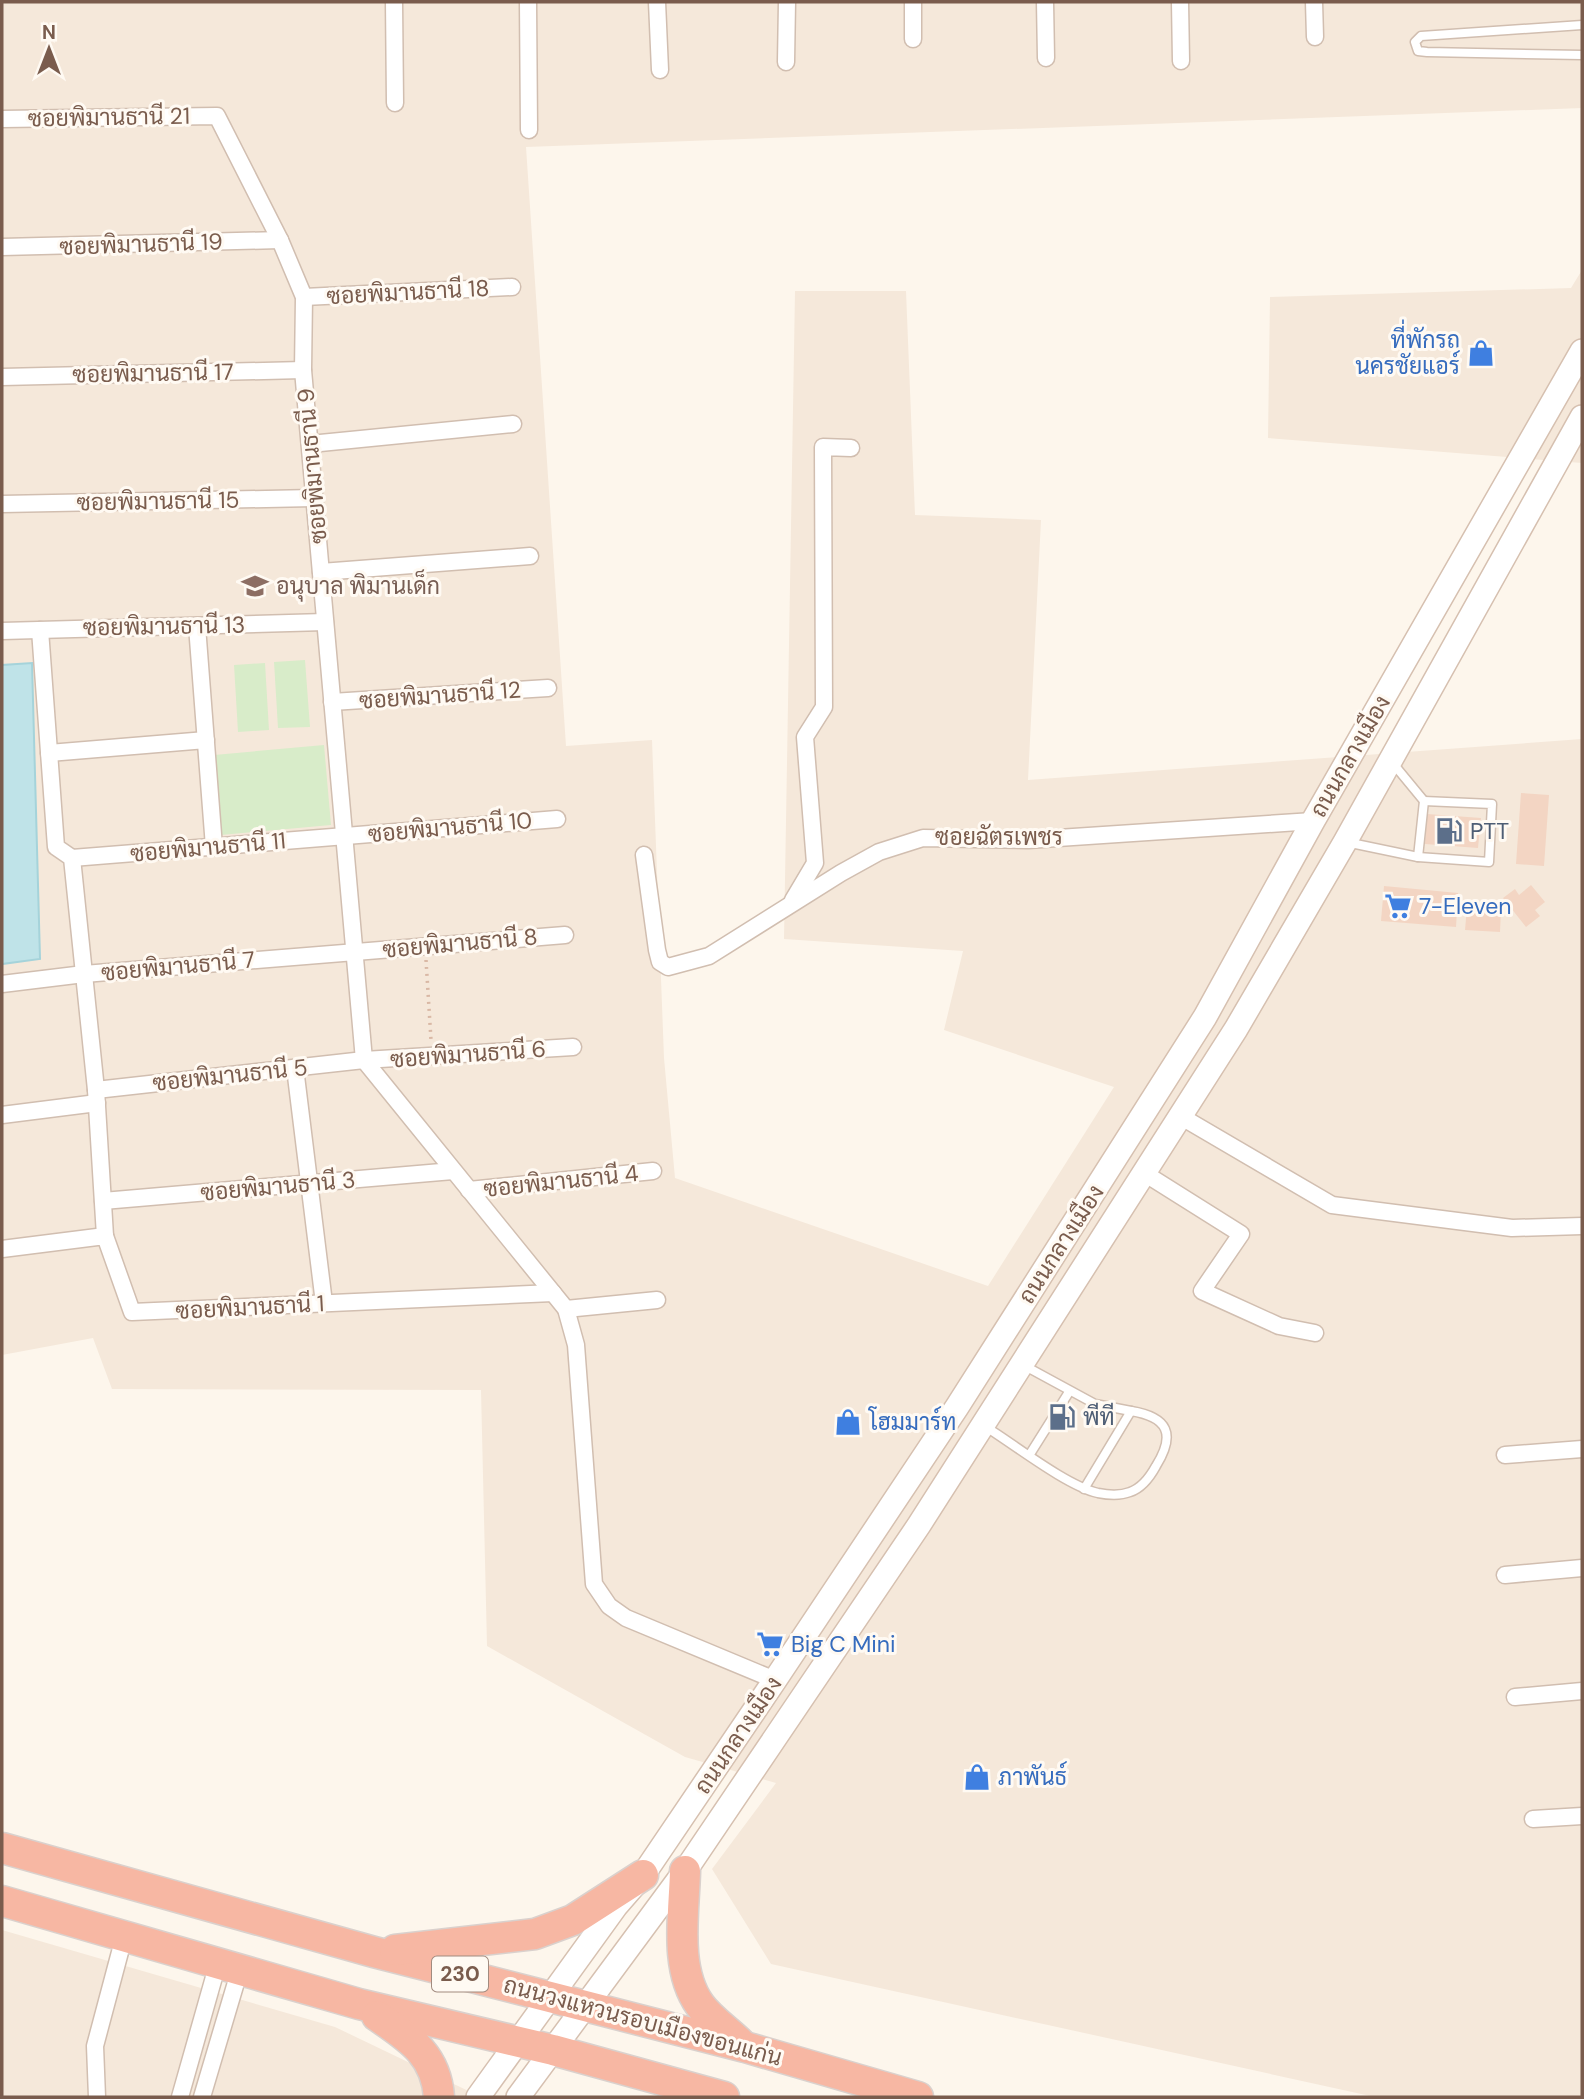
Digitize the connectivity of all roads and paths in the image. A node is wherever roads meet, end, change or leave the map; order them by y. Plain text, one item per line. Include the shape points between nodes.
1 (394, 2) edge
2 (528, 2) edge
3 (657, 2) edge
4 (787, 2) edge
5 (913, 2) edge
6 (1045, 2) edge
7 (1180, 2) edge
8 (1314, 2) edge
9 (1582, 24) edge
10 (1315, 37) dead end
11 (913, 39) dead end
12 (1582, 55) edge
13 (1046, 58) dead end
14 (1181, 61) dead end
15 (786, 62) dead end
16 (660, 70) dead end
17 (395, 103) dead end
18 (217, 116) joint
19 (2, 119) edge
20 (529, 130) dead end
21 (280, 240) junction
22 (2, 247) edge
23 (512, 287) dead end
24 (304, 297) junction
25 (1582, 351) edge
26 (303, 370) junction
27 (2, 377) edge
28 (1582, 417) edge
29 (513, 425) dead end
30 (310, 444) junction
31 (851, 448) dead end
32 (314, 498) junction
33 (2, 505) edge
34 (530, 556) dead end
35 (321, 572) junction
36 (326, 622) junction
37 (197, 626) junction
38 (40, 630) junction
39 (2, 631) edge
40 (548, 688) dead end
41 (332, 702) junction
42 (206, 740) junction
43 (49, 753) junction
44 (1389, 759) junction
45 (1424, 801) junction
46 (557, 819) dead end
47 (1313, 821) junction
48 (344, 836) junction
49 (1345, 842) junction
50 (214, 847) junction
51 (645, 855) dead end
52 (1418, 857) junction
53 (72, 858) junction
54 (792, 902) junction
55 (565, 935) dead end
56 (425, 946) junction
57 (354, 952) junction
58 (84, 974) junction
59 (2, 984) edge
60 (573, 1047) dead end
61 (432, 1056) junction
62 (363, 1060) junction
63 (295, 1068) junction
64 (97, 1096) junction
65 (2, 1115) edge
66 (1180, 1116) junction
67 (453, 1171) junction
68 (653, 1171) dead end
69 (1144, 1173) junction
70 (309, 1184) junction
71 (468, 1190) junction
72 (103, 1201) junction
73 (1582, 1226) edge
74 (105, 1236) junction
75 (2, 1249) edge
76 (552, 1293) junction
77 (657, 1300) dead end
78 (324, 1303) junction
79 (566, 1309) junction
80 (1315, 1332) dead end
81 (1022, 1364) junction
82 (1069, 1392) junction
83 (957, 1407) junction
84 (1131, 1410) junction
85 (984, 1425) junction
86 (1582, 1448) edge
87 (1030, 1454) junction
88 (1505, 1455) dead end
89 (1084, 1489) junction
90 (1582, 1568) edge
91 (1505, 1575) dead end
92 (775, 1680) junction
93 (1582, 1691) edge
94 (1515, 1697) dead end
95 (1582, 1816) edge
96 (1533, 1819) dead end
97 (2, 1848) edge
98 (685, 1871) junction
99 (643, 1874) junction
100 (2, 1900) edge
101 (124, 1937) junction
102 (374, 1952) junction
103 (229, 1966) junction
104 (552, 1997) junction
105 (359, 2004) junction
106 (587, 2004) junction
107 (519, 2042) junction
108 (745, 2047) junction
109 (553, 2050) junction
110 (97, 2097) edge
111 (180, 2097) edge
112 (202, 2097) edge
113 (439, 2097) edge
114 (478, 2097) edge
115 (518, 2097) edge
116 (724, 2097) edge
117 (918, 2097) edge

1 - 17 street
2 - 20 street
3 - 16 street
4 - 15 street
5 - 11 street
6 - 13 street
7 - 14 street
8 - 10 street
9 - 12 lane via 1421,36 1415,43 1418,51 1427,52
18 - 19 street, ซอยพิมานธานี 21
18 - 21 street, ซอยพิมานธานี 9
21 - 22 street, ซอยพิมานธานี 19
21 - 24 street, ซอยพิมานธานี 9
23 - 24 street, ซอยพิมานธานี 18
24 - 26 street, ซอยพิมานธานี 9
25 - 47 main road, ถนนกลางเมือง
26 - 27 street, ซอยพิมานธานี 17
26 - 30 street, ซอยพิมานธานี 9
28 - 44 main road, ถนนกลางเมือง
29 - 30 street
30 - 32 street, ซอยพิมานธานี 9
31 - 54 street via 823,447 824,707 805,737 815,863
32 - 33 street, ซอยพิมานธานี 15
32 - 35 street, ซอยพิมานธานี 9
34 - 35 street
35 - 36 street, ซอยพิมานธานี 9
36 - 37 street, ซอยพิมานธานี 13
36 - 41 street, ซอยพิมานธานี 9
37 - 38 street, ซอยพิมานธานี 13
37 - 42 street
38 - 39 street, ซอยพิมานธานี 13
38 - 43 street
40 - 41 street, ซอยพิมานธานี 12
41 - 48 street, ซอยพิมานธานี 9
42 - 43 street
42 - 50 street
43 - 53 street via 56,847
44 - 45 lane
44 - 49 main road, ถนนกลางเมือง
45 - 52 lane
45 - 52 lane via 1492,804 1489,862
46 - 48 street, ซอยพิมานธานี 10
47 - 54 street, ซอยฉัตรเพชร via 1028,840 923,838 879,852
47 - 83 main road, ถนนกลางเมือง via 1205,1017
48 - 50 street, ซอยพิมานธานี 11
48 - 57 street, ซอยพิมานธานี 9
49 - 52 lane
49 - 66 main road, ถนนกลางเมือง
50 - 53 street, ซอยพิมานธานี 11
51 - 54 street, ซอยฉัตรเพชร via 657,950 660,962 668,967 709,956
53 - 58 street
55 - 56 street, ซอยพิมานธานี 8
56 - 57 street, ซอยพิมานธานี 8
56 - 61 path
57 - 58 street, ซอยพิมานธานี 7
57 - 62 street, ซอยพิมานธานี 9
58 - 59 street, ซอยพิมานธานี 7
58 - 64 street
60 - 61 street, ซอยพิมานธานี 6
61 - 62 street, ซอยพิมานธานี 6
62 - 63 street, ซอยพิมานธานี 5
62 - 67 street
63 - 64 street, ซอยพิมานธานี 5
63 - 70 street
64 - 65 street, ซอยพิมานธานี 5
64 - 72 street
66 - 69 main road, ถนนกลางเมือง
66 - 73 street via 1332,1205 1512,1228
67 - 70 street, ซอยพิมานธานี 3
67 - 71 street
68 - 71 street, ซอยพิมานธานี 4
69 - 80 street via 1241,1234 1202,1291 1279,1326
69 - 81 main road, ถนนกลางเมือง
70 - 72 street, ซอยพิมานธานี 3
70 - 78 street
71 - 76 street
72 - 74 street
74 - 75 street
74 - 78 street, ซอยพิมานธานี 1 via 132,1312
76 - 78 street, ซอยพิมานธานี 1
76 - 79 street
77 - 79 street
79 - 92 street via 576,1345 594,1584 609,1606 626,1618
81 - 82 lane
81 - 85 main road, ถนนกลางเมือง
82 - 84 lane via 1095,1404
82 - 87 lane
83 - 85 main road
83 - 92 main road, ถนนกลางเมือง
84 - 89 lane
84 - 89 lane via 1166,1428 1167,1444 1157,1465 1131,1492 1110,1495
85 - 87 lane
85 - 98 main road, ถนนกลางเมือง
86 - 88 street
87 - 89 lane
90 - 91 street
92 - 99 main road, ถนนกลางเมือง
93 - 94 street
95 - 96 street
97 - 102 highway, ถนนวงแหวนรอบเมืองขอนแก่น / 230
98 - 106 main road, ถนนกลางเมือง
98 - 108 highway via 682,1951 688,1978 700,2005
99 - 102 highway via 573,1920 535,1934
99 - 104 main road, ถนนกลางเมือง
100 - 101 highway, 230
101 - 103 highway, 230
101 - 110 street via 95,2046
102 - 104 highway, ถนนวงแหวนรอบเมืองขอนแก่น / 230
103 - 105 highway, 230
103 - 111 street
103 - 112 street
104 - 106 highway, ถนนวงแหวนรอบเมืองขอนแก่น / 230
104 - 107 main road, ถนนกลางเมือง
105 - 107 highway, 230
105 - 113 highway via 414,2041 427,2058
106 - 108 highway, ถนนวงแหวนรอบเมืองขอนแก่น / 230
106 - 109 main road, ถนนกลางเมือง
107 - 109 highway, 230
107 - 114 main road, ถนนกลางเมือง
108 - 117 highway, ถนนวงแหวนรอบเมืองขอนแก่น / 230
109 - 115 main road, ถนนกลางเมือง
109 - 116 highway, 230

